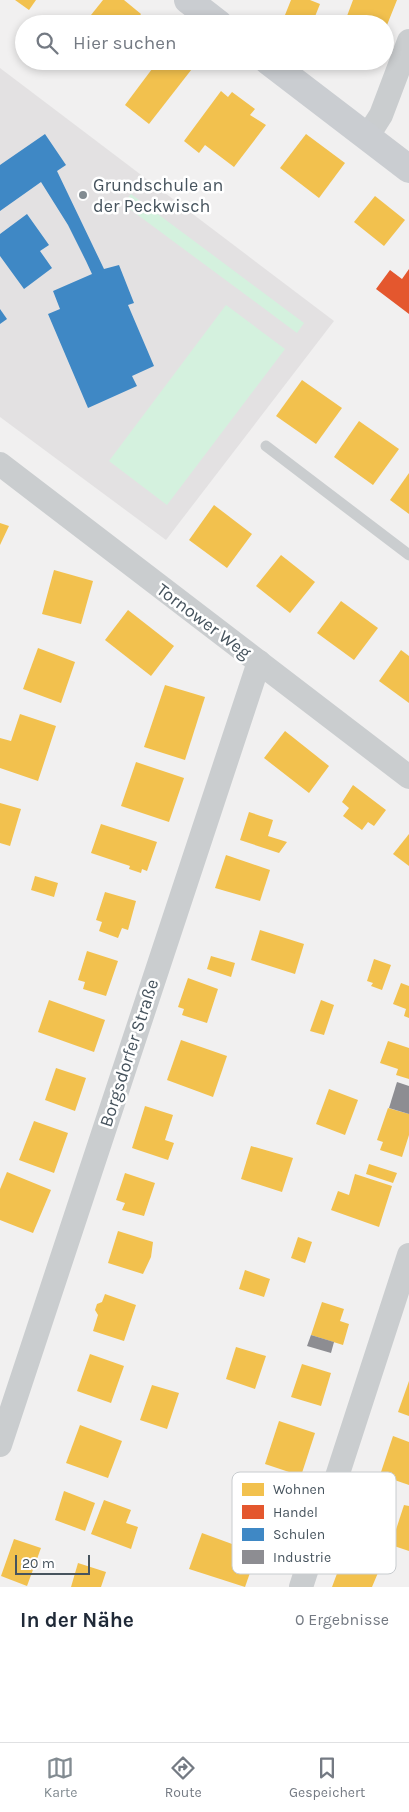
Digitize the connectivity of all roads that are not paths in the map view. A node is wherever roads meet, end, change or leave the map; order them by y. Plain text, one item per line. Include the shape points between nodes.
1 (188, 0) edge
2 (207, 15) edge
3 (409, 41) edge
4 (280, 70) edge
5 (367, 137) junction
6 (409, 169) edge
7 (266, 446) dead end
8 (0, 464) edge
9 (409, 555) edge
10 (259, 662) junction
11 (409, 777) edge
12 (409, 1255) edge
13 (0, 1445) edge
14 (338, 1472) edge
15 (305, 1574) edge
16 (301, 1587) edge

1 - 2 main road
3 - 5 street via 381,114
4 - 5 main road
5 - 6 main road
7 - 9 lane
8 - 10 street, Tornower Weg
10 - 11 street, Tornower Weg
10 - 13 street, Borgsdorfer Straße
12 - 14 street
15 - 16 street

